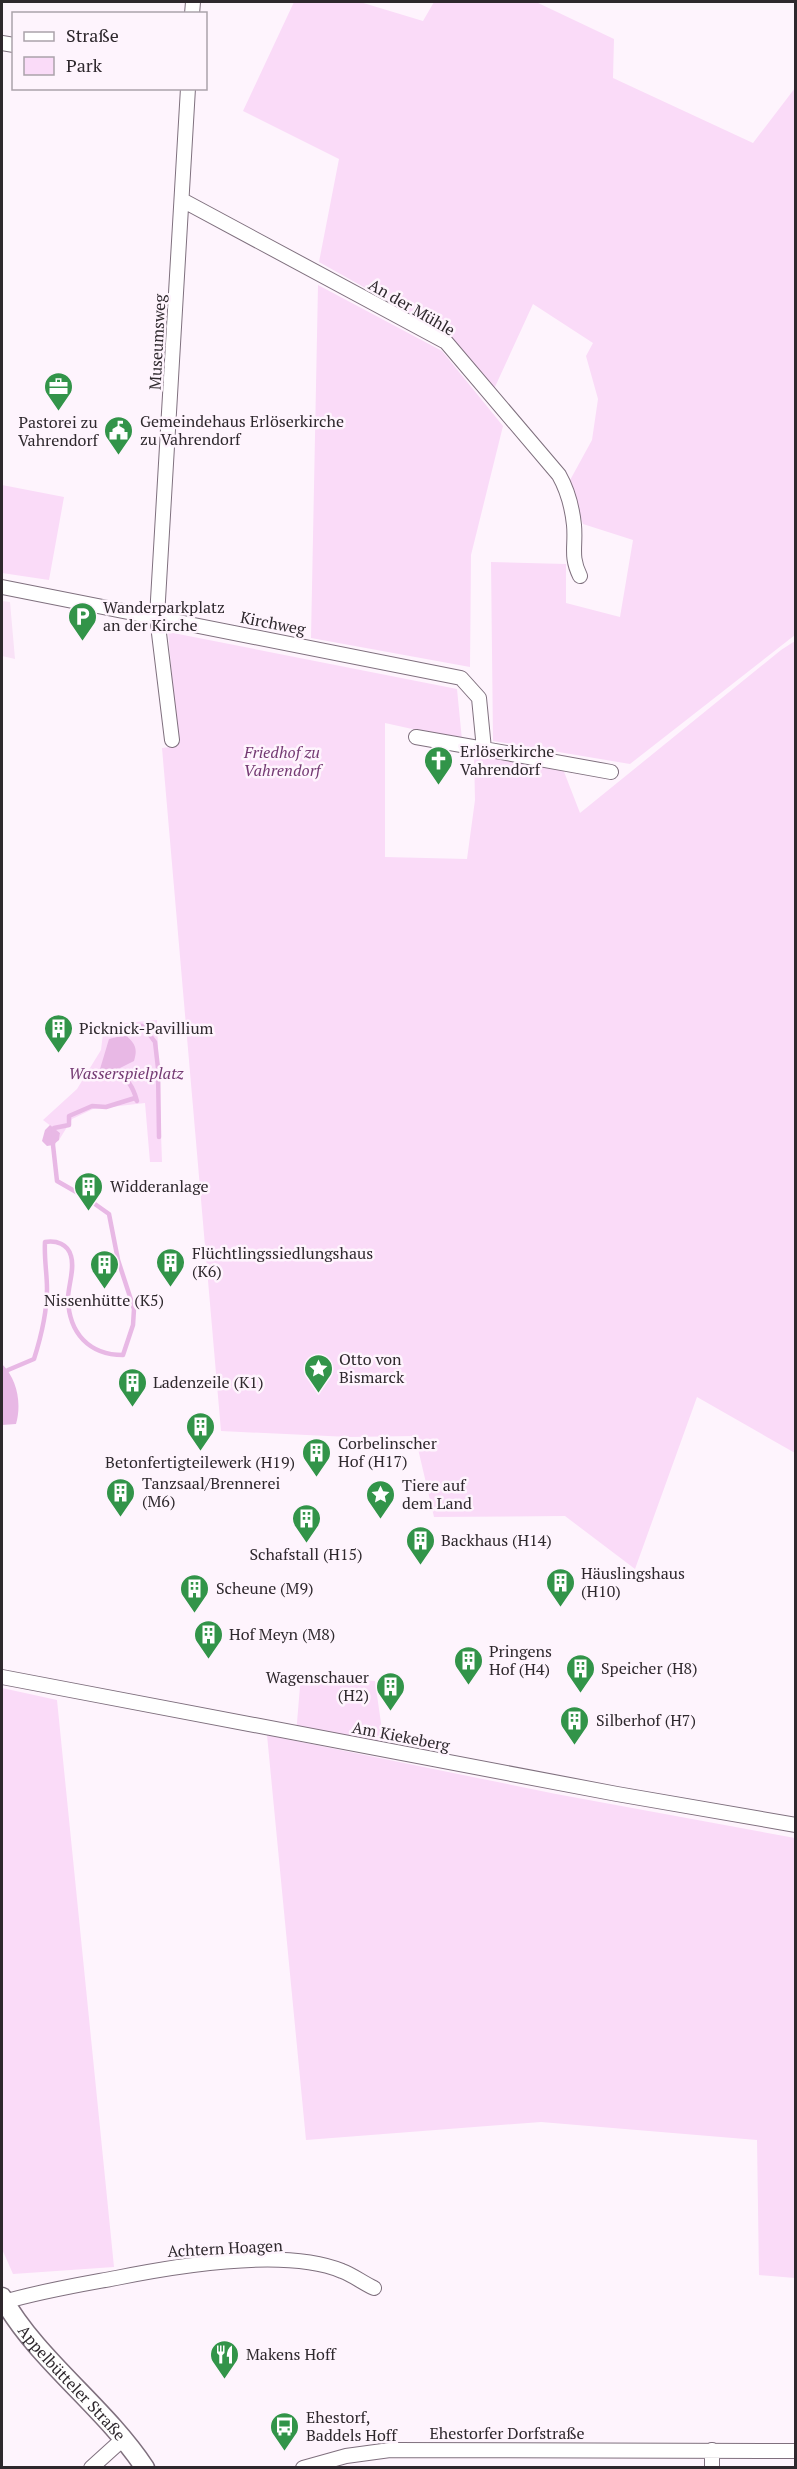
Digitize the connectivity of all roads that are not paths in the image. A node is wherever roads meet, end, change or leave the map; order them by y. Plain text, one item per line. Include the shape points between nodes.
1 (188, 90) edge
2 (182, 200) junction
3 (580, 576) dead end
4 (2, 587) edge
5 (157, 617) junction
6 (416, 737) dead end
7 (172, 740) dead end
8 (484, 748) junction
9 (611, 772) dead end
10 (2, 1677) edge
11 (795, 1825) edge
12 (374, 2288) dead end
13 (3, 2300) edge
14 (123, 2439) junction
15 (712, 2450) junction
16 (795, 2451) edge
17 (348, 2462) edge
18 (91, 2468) edge
19 (145, 2468) edge
20 (303, 2468) edge
21 (712, 2468) edge

1 - 2 street, Museumsweg
2 - 3 street, An der Mühle via 446,342 559,475 569,494 574,526 573,563
2 - 5 street, Museumsweg
4 - 5 street, Kirchweg
5 - 7 street, Museumsweg
5 - 8 street, Kirchweg via 461,678 479,698
6 - 8 street
8 - 9 street
10 - 11 street, Am Kiekeberg
12 - 13 street, Achtern Hoagen via 341,2270 316,2265 286,2260 220,2262 164,2268
13 - 14 main road, Appelbütteler Straße via 36,2344
14 - 18 street
14 - 19 main road, Appelbütteler Straße
15 - 16 street, Ehestorfer Dorfstraße
15 - 17 street, Ehestorfer Dorfstraße via 390,2450
15 - 21 street
17 - 20 street, Ehestorfer Dorfstraße

